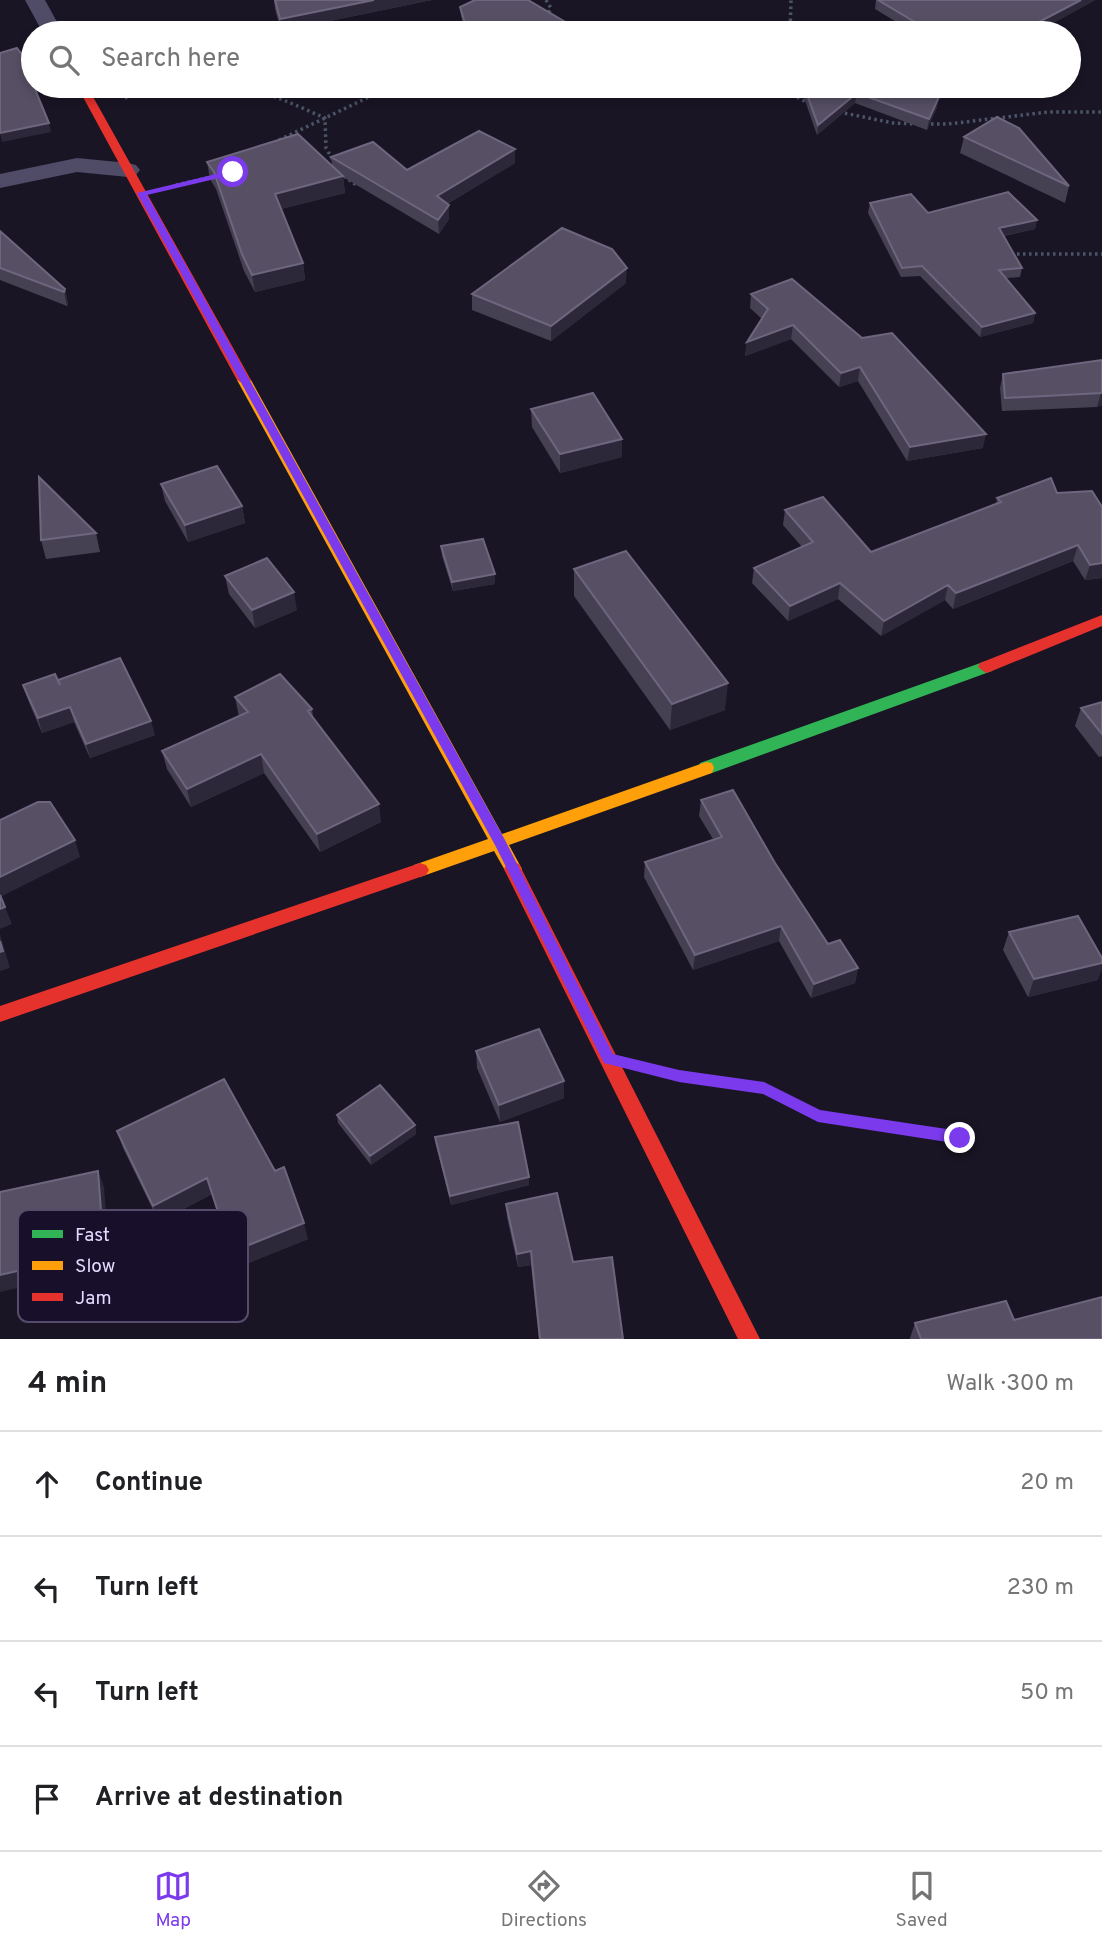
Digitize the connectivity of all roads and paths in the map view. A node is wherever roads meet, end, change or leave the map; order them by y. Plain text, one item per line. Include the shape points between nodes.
1 (35, 0) edge
2 (546, 0) edge
3 (791, 0) edge
4 (46, 21) edge
5 (545, 21) edge
6 (790, 21) edge
7 (89, 98) edge
8 (124, 98) edge
9 (276, 98) edge
10 (367, 98) edge
11 (799, 98) edge
12 (94, 106) junction
13 (815, 106) edge
14 (827, 110) edge
15 (1102, 112) edge
16 (326, 118) junction
17 (270, 145) edge
18 (128, 170) junction
19 (220, 175) edge
20 (0, 181) edge
21 (356, 185) edge
22 (142, 193) junction
23 (1006, 254) edge
24 (1102, 254) edge
25 (1102, 620) edge
26 (500, 843) junction
27 (0, 1014) edge
28 (609, 1059) junction
29 (960, 1138) dead end
30 (750, 1339) edge

1 - 4 street
2 - 5 path via 551,8
3 - 6 path
7 - 12 street
8 - 12 path
9 - 16 path
10 - 16 path
11 - 13 path
12 - 18 street
14 - 15 path via 893,123 948,124 1035,113
16 - 17 path
16 - 21 path via 326,148 347,181
18 - 20 street via 77,165
18 - 22 street
19 - 22 path
22 - 26 street
23 - 24 path
25 - 26 street via 1025,653
26 - 27 street
26 - 28 street
28 - 29 path via 679,1076 764,1088 818,1116
28 - 30 street

